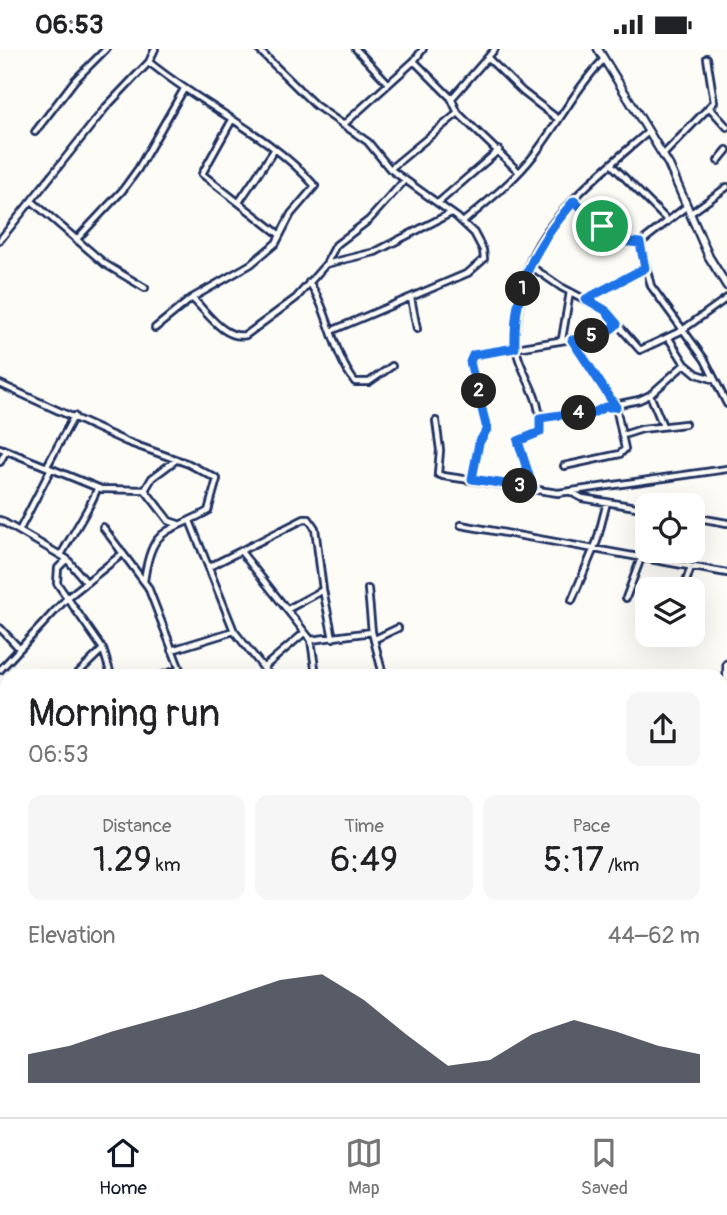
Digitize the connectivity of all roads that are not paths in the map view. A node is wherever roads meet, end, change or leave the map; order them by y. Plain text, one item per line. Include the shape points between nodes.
1 (106, 49) edge
2 (155, 49) edge
3 (258, 49) edge
4 (356, 49) edge
5 (423, 49) edge
6 (495, 49) edge
7 (598, 49) edge
8 (488, 58) junction
9 (707, 58) dead end
10 (604, 59) junction
11 (414, 61) junction
12 (149, 62) junction
13 (387, 82) junction
14 (184, 89) junction
15 (451, 98) junction
16 (709, 107) junction
17 (458, 113) junction
18 (559, 119) junction
19 (232, 120) junction
20 (344, 125) junction
21 (727, 127) edge
22 (649, 131) junction
23 (35, 132) dead end
24 (275, 149) junction
25 (499, 150) junction
26 (727, 150) edge
27 (663, 155) junction
28 (718, 161) dead end
29 (611, 164) junction
30 (390, 169) junction
31 (519, 172) junction
32 (404, 181) junction
33 (727, 187) edge
34 (574, 201) junction
35 (33, 202) junction
36 (239, 202) junction
37 (438, 203) junction
38 (689, 209) junction
39 (452, 212) junction
40 (668, 221) junction
41 (463, 222) junction
42 (280, 235) junction
43 (0, 240) edge
44 (76, 240) junction
45 (640, 243) junction
46 (326, 264) junction
47 (529, 265) junction
48 (645, 268) junction
49 (309, 282) junction
50 (727, 286) edge
51 (145, 288) dead end
52 (570, 292) junction
53 (727, 297) edge
54 (192, 298) junction
55 (411, 298) junction
56 (586, 299) junction
57 (617, 324) junction
58 (155, 328) dead end
59 (417, 329) dead end
60 (331, 331) junction
61 (681, 331) junction
62 (668, 337) junction
63 (562, 339) junction
64 (572, 340) junction
65 (515, 348) junction
66 (685, 364) junction
67 (392, 366) dead end
68 (716, 380) junction
69 (0, 384) edge
70 (650, 395) junction
71 (727, 404) edge
72 (616, 407) junction
73 (74, 416) junction
74 (540, 418) junction
75 (436, 421) dead end
76 (685, 424) dead end
77 (663, 426) junction
78 (623, 435) junction
79 (0, 448) edge
80 (6, 451) junction
81 (176, 460) junction
82 (0, 462) edge
83 (564, 466) dead end
84 (49, 467) junction
85 (727, 469) edge
86 (472, 479) junction
87 (97, 488) junction
88 (533, 488) junction
89 (145, 490) junction
90 (571, 492) junction
91 (607, 502) junction
92 (635, 507) edge
93 (166, 517) junction
94 (705, 519) edge
95 (0, 520) edge
96 (190, 521) junction
97 (727, 523) edge
98 (179, 524) junction
99 (461, 525) dead end
100 (103, 527) dead end
101 (19, 531) junction
102 (162, 533) junction
103 (593, 550) junction
104 (242, 553) junction
105 (121, 554) junction
106 (61, 555) junction
107 (635, 557) edge
108 (67, 559) junction
109 (639, 563) edge
110 (669, 563) edge
111 (209, 567) junction
112 (691, 567) junction
113 (727, 573) edge
114 (688, 577) edge
115 (144, 581) junction
116 (86, 582) junction
117 (368, 589) dead end
118 (323, 590) junction
119 (67, 598) junction
120 (626, 598) dead end
121 (572, 600) dead end
122 (288, 609) junction
123 (0, 628) edge
124 (398, 628) dead end
125 (234, 631) junction
126 (372, 632) junction
127 (304, 633) junction
128 (333, 638) junction
129 (375, 639) junction
130 (311, 640) junction
131 (19, 648) junction
132 (103, 649) junction
133 (172, 650) junction
134 (263, 668) joint
135 (1, 669) edge
136 (82, 669) edge
137 (109, 669) edge
138 (180, 669) edge
139 (315, 669) edge
140 (382, 669) edge

1 - 23 street
2 - 12 street
3 - 20 street
4 - 13 street
5 - 11 street
6 - 8 street
7 - 10 street
8 - 15 street
8 - 18 street
9 - 16 street via 714,96
10 - 18 street
10 - 22 street
11 - 13 street
11 - 15 street
12 - 14 street
12 - 35 street via 106,107
13 - 20 street
14 - 19 street
14 - 44 street via 138,169
15 - 17 street
16 - 21 street
16 - 27 street
17 - 25 street
17 - 30 street
18 - 31 street
19 - 24 street
19 - 36 street via 202,174
20 - 30 street via 368,142
22 - 27 street
22 - 29 street
24 - 36 street
24 - 42 street via 315,187
25 - 31 street
25 - 37 street
26 - 28 street
27 - 38 street
29 - 34 street
29 - 40 street
30 - 32 street
31 - 41 street
32 - 37 street
32 - 46 street via 369,220 337,245
33 - 38 street
34 - 45 street via 620,241
34 - 47 street via 545,235
35 - 43 street
35 - 44 street
36 - 42 street
37 - 39 street
38 - 40 street
38 - 50 street
39 - 41 street
39 - 46 street via 375,252
40 - 45 street
41 - 55 street via 474,233 484,259 468,273
42 - 54 street via 251,264
44 - 51 street
45 - 48 street
46 - 49 street
47 - 52 street
47 - 65 street
48 - 56 street
48 - 61 street via 657,297
49 - 54 street via 291,303 238,337 229,334
49 - 60 street
52 - 56 street
52 - 63 street
53 - 61 street
54 - 58 street
55 - 59 street
55 - 60 street
56 - 57 street
57 - 62 street via 640,350
57 - 64 street via 608,333
60 - 67 street via 355,382 369,382
61 - 62 street
61 - 68 street
62 - 66 street
63 - 64 street
63 - 65 street
64 - 72 street
65 - 74 street via 536,394
65 - 86 street via 473,355 470,362 487,429 479,443
66 - 68 street
66 - 70 street
68 - 71 street
69 - 73 street
70 - 72 street
70 - 77 street
72 - 74 street via 589,415
72 - 78 street
73 - 81 street via 127,443
73 - 84 street
74 - 88 street via 540,432 518,441
75 - 86 street via 438,474
76 - 77 street
77 - 78 street
78 - 83 street via 625,449 620,454
79 - 80 street
80 - 82 street
80 - 84 street
81 - 89 street via 152,478
81 - 96 street via 217,479 208,511
84 - 87 street
84 - 101 street
85 - 90 street
86 - 88 street
87 - 89 street
87 - 106 street via 97,497 84,511
88 - 90 street
89 - 93 street
90 - 91 street
91 - 92 street
91 - 103 street
93 - 98 street
93 - 102 street
94 - 97 street
95 - 101 street
96 - 98 street
96 - 111 street
98 - 102 street
99 - 103 street
100 - 105 street
101 - 106 street
102 - 115 street via 151,545
103 - 107 street
103 - 121 street
104 - 111 street
104 - 118 street via 309,519 315,528
104 - 122 street
105 - 115 street
105 - 116 street
106 - 108 street
108 - 116 street
108 - 119 street via 58,568 56,580
109 - 120 street
110 - 112 street
111 - 125 street
112 - 113 street
112 - 114 street
115 - 133 street via 160,610
116 - 119 street
117 - 126 street
118 - 122 street
118 - 128 street
119 - 131 street
119 - 132 street
122 - 127 street
123 - 131 street
124 - 129 street
125 - 133 street
125 - 134 street
126 - 128 street
126 - 129 street
127 - 130 street
127 - 134 street
128 - 130 street
129 - 140 street
130 - 139 street
131 - 135 street
132 - 136 street
132 - 137 street
133 - 138 street

